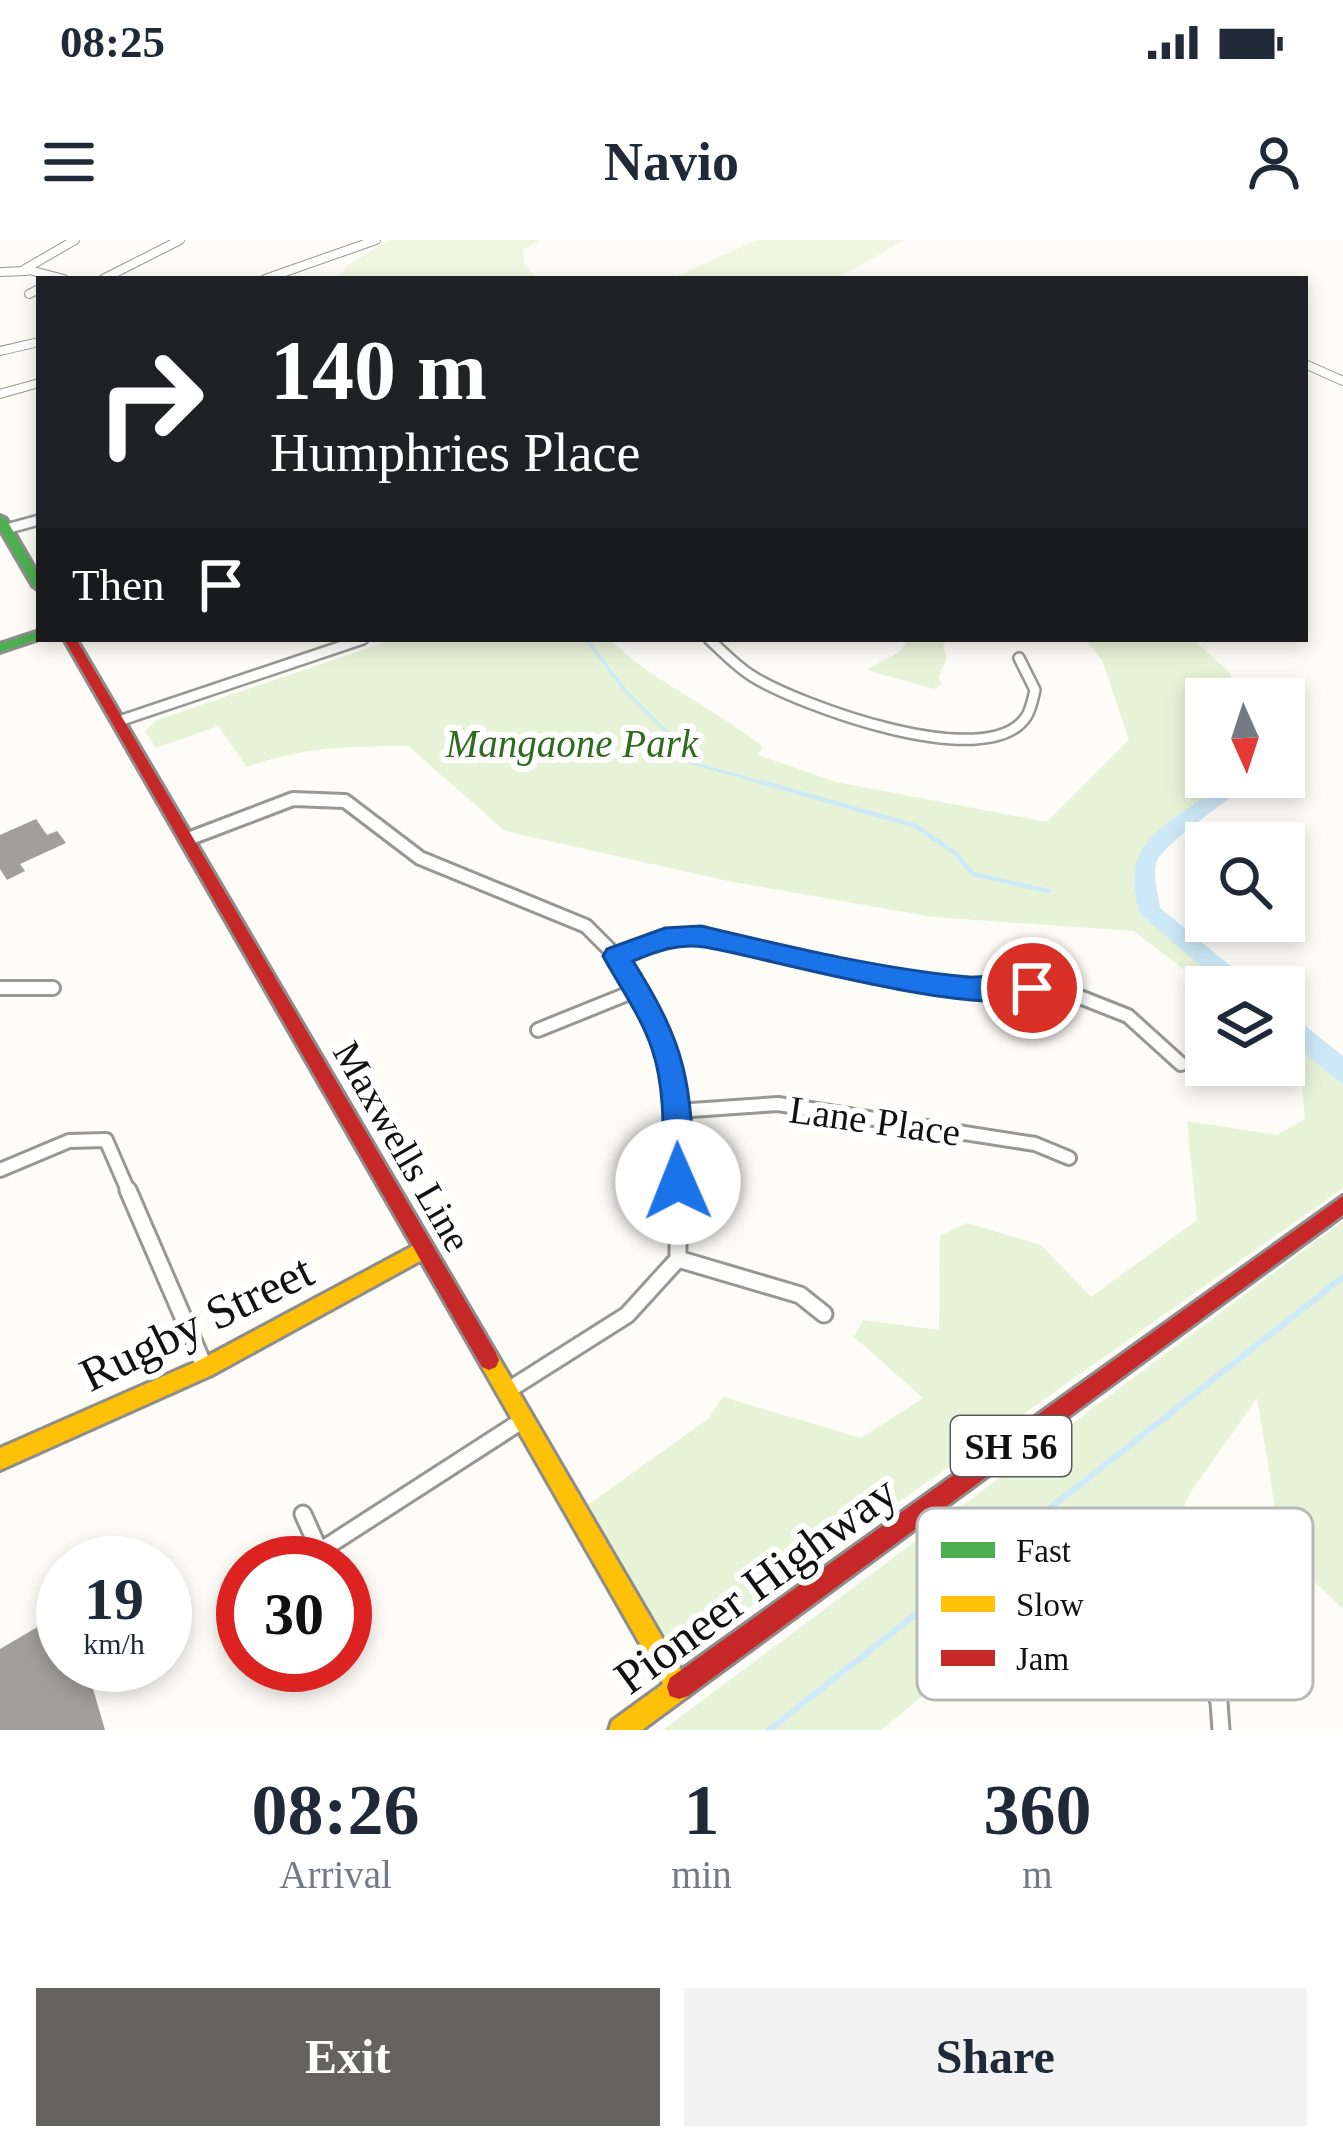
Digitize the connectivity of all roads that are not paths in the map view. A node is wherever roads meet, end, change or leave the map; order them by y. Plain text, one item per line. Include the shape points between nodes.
1 (75, 240) edge
2 (180, 240) edge
3 (376, 240) edge
4 (26, 271) junction
5 (0, 272) edge
6 (48, 276) edge
7 (110, 276) edge
8 (274, 276) edge
9 (36, 291) edge
10 (29, 295) dead end
11 (36, 343) edge
12 (0, 351) edge
13 (1308, 365) edge
14 (1343, 381) edge
15 (36, 383) edge
16 (0, 394) edge
17 (36, 520) edge
18 (3, 524) edge
19 (36, 581) edge
20 (36, 636) edge
21 (72, 642) edge
22 (354, 642) edge
23 (712, 642) edge
24 (0, 648) edge
25 (1019, 658) dead end
26 (119, 721) junction
27 (188, 839) junction
28 (616, 956) junction
29 (0, 988) edge
30 (53, 988) dead end
31 (637, 990) junction
32 (538, 1030) dead end
33 (1181, 1064) dead end
34 (677, 1111) junction
35 (1069, 1158) dead end
36 (0, 1170) edge
37 (1343, 1204) edge
38 (424, 1249) junction
39 (678, 1259) junction
40 (824, 1315) dead end
41 (205, 1368) junction
42 (507, 1391) junction
43 (523, 1420) junction
44 (0, 1459) edge
45 (925, 1508) edge
46 (303, 1514) dead end
47 (917, 1514) edge
48 (313, 1536) edge
49 (354, 1536) edge
50 (679, 1687) junction
51 (1218, 1700) edge
52 (621, 1730) edge
53 (1221, 1730) edge

1 - 4 street
2 - 7 street
3 - 8 street
4 - 5 street
4 - 6 street
9 - 10 street
11 - 12 street
13 - 14 street
15 - 16 street
17 - 18 street
18 - 19 main road
20 - 24 main road
21 - 26 main road, Maxwells Line
22 - 26 street
23 - 25 street via 778,689 949,741 990,738 1026,718 1035,690
26 - 27 main road, Maxwells Line
27 - 28 street via 293,799 345,801 420,858 586,926
27 - 38 main road, Maxwells Line
28 - 31 street
28 - 33 street via 665,938 701,936 875,977 1067,992 1128,1016
29 - 30 street
31 - 32 street
31 - 34 street via 662,1035
34 - 35 street, Lane Place via 778,1105 1035,1144
34 - 39 street
36 - 41 street via 69,1141 106,1140
37 - 45 main road, Pioneer Highway / SH 56
38 - 41 main road, Rugby Street
38 - 42 main road, Maxwells Line
39 - 40 street via 800,1295
39 - 42 street via 627,1315
41 - 44 main road, Rugby Street
42 - 43 main road, Maxwells Line
43 - 49 street
43 - 50 main road, Maxwells Line
46 - 48 street
47 - 50 main road, Pioneer Highway / SH 56
50 - 52 main road, Pioneer Highway
51 - 53 street

